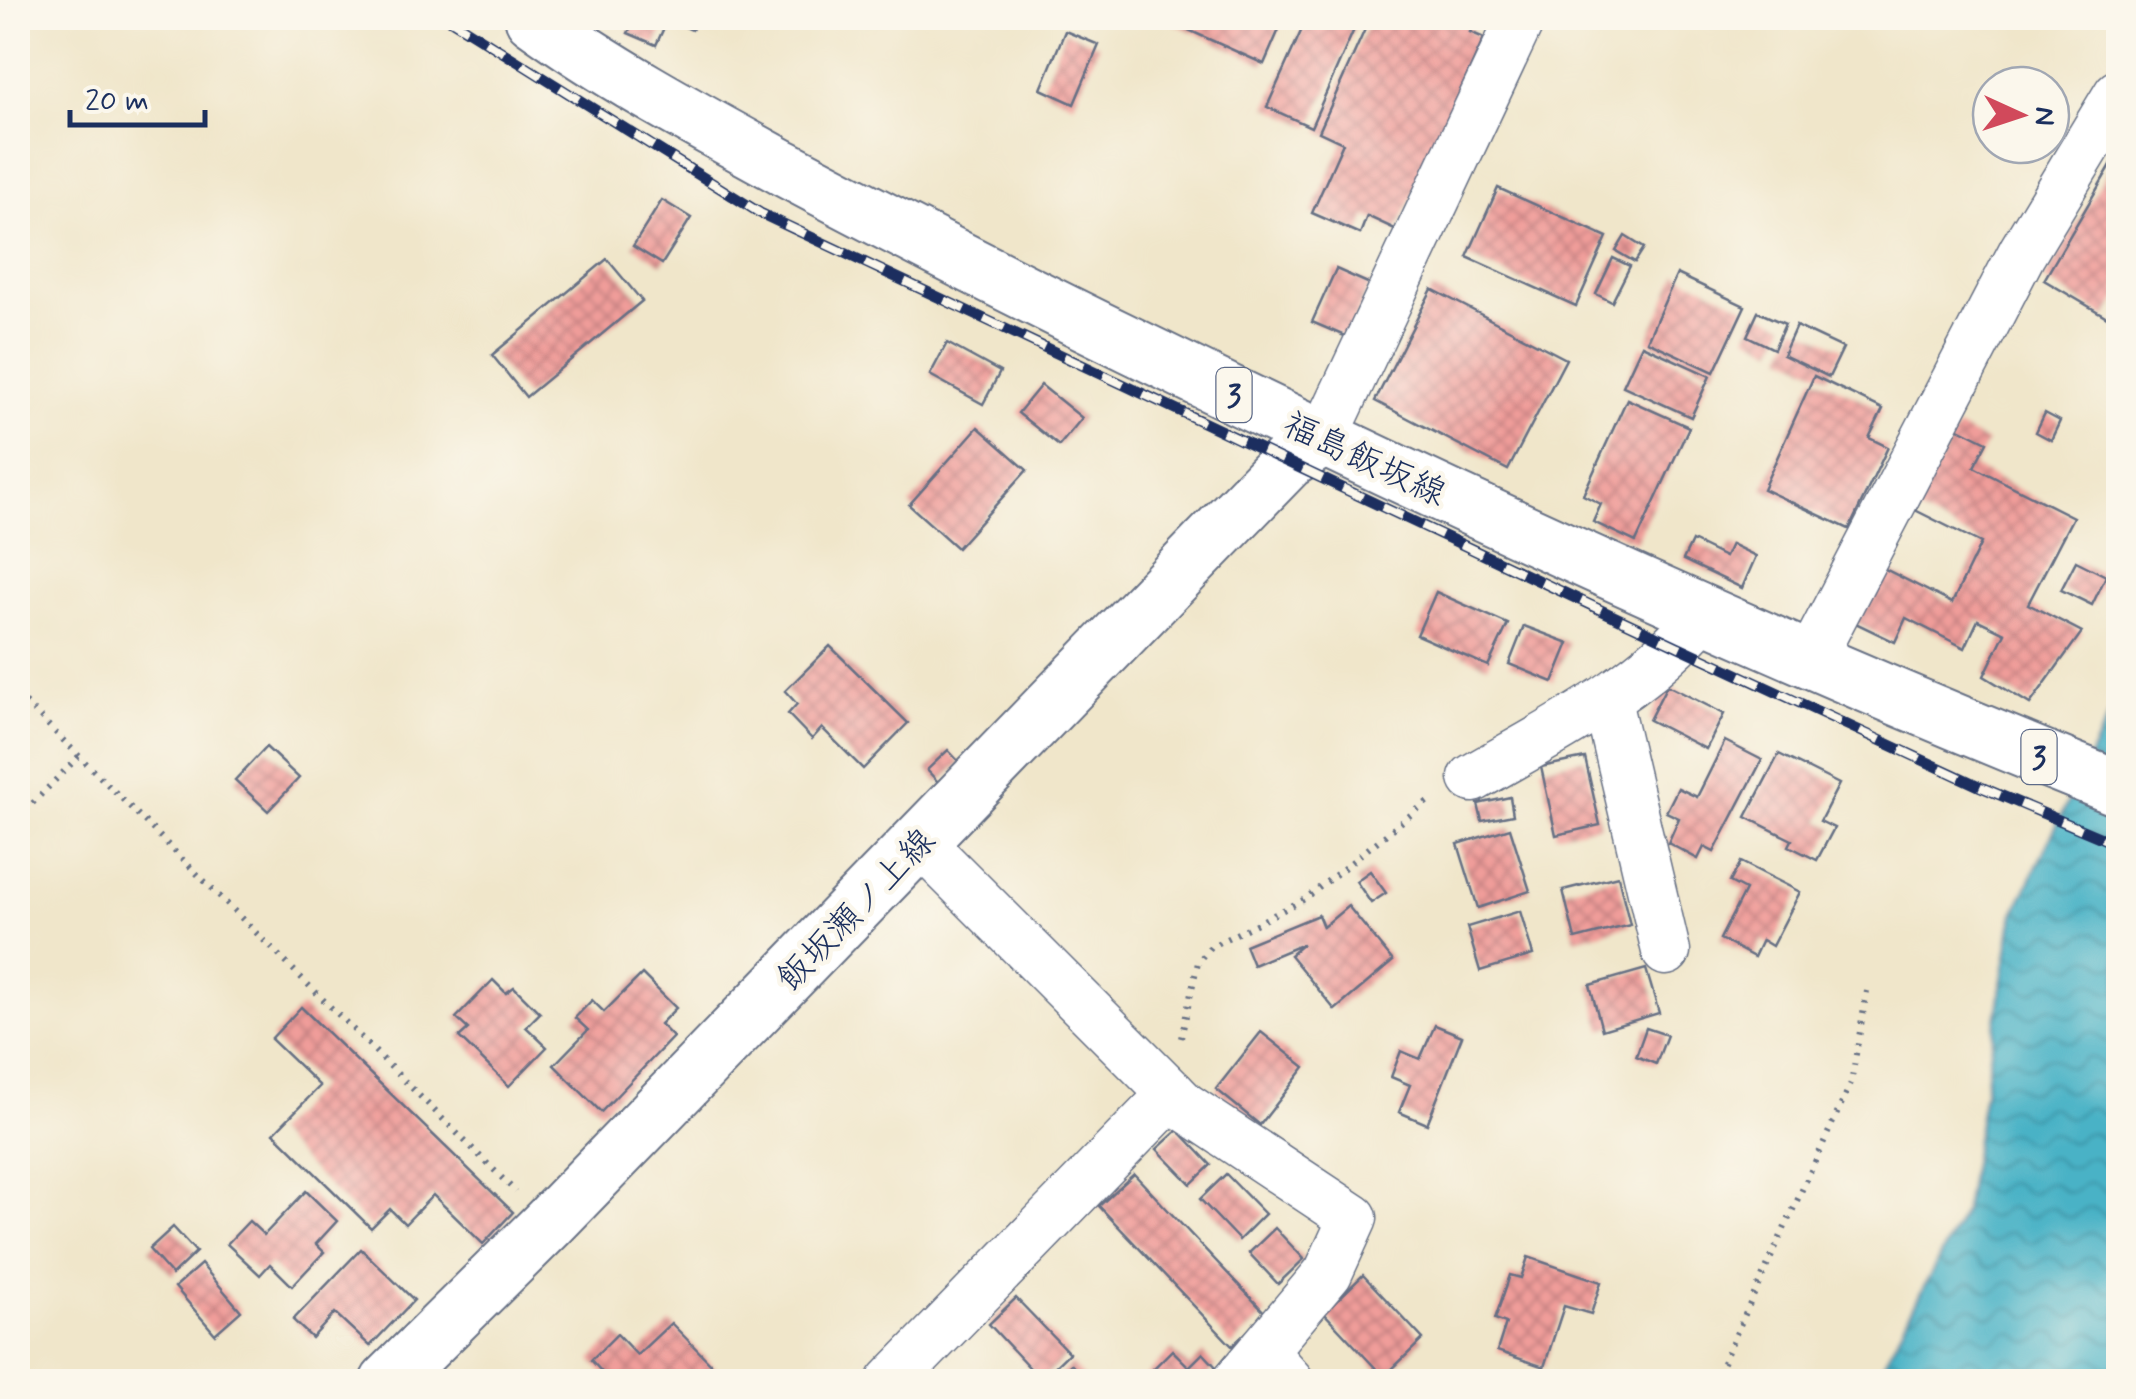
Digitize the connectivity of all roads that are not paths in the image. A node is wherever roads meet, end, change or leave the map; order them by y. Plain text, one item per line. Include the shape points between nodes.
1 (1521, 18) edge
2 (555, 24) edge
3 (2118, 94) edge
4 (1323, 439) junction
5 (1704, 614) junction
6 (1810, 660) junction
7 (1607, 701) junction
8 (1473, 778) road end
9 (2118, 788) edge
10 (920, 842) junction
11 (1666, 951) dead end
12 (1169, 1090) junction
13 (1263, 1372) edge
14 (388, 1382) edge
15 (891, 1382) edge

1 - 4 street
2 - 4 main road, 福島飯坂線 / 3 via 686,115 946,255
3 - 6 street via 2022,253
4 - 5 main road, 福島飯坂線 / 3
4 - 10 main road, 飯坂瀬ノ上線 via 1288,461
5 - 6 main road, 福島飯坂線 / 3
5 - 7 street via 1676,646
6 - 9 main road, 福島飯坂線 / 3
7 - 8 street
7 - 11 street
10 - 12 street
10 - 14 main road, 飯坂瀬ノ上線
12 - 13 street via 1353,1218 1328,1273
12 - 15 street

